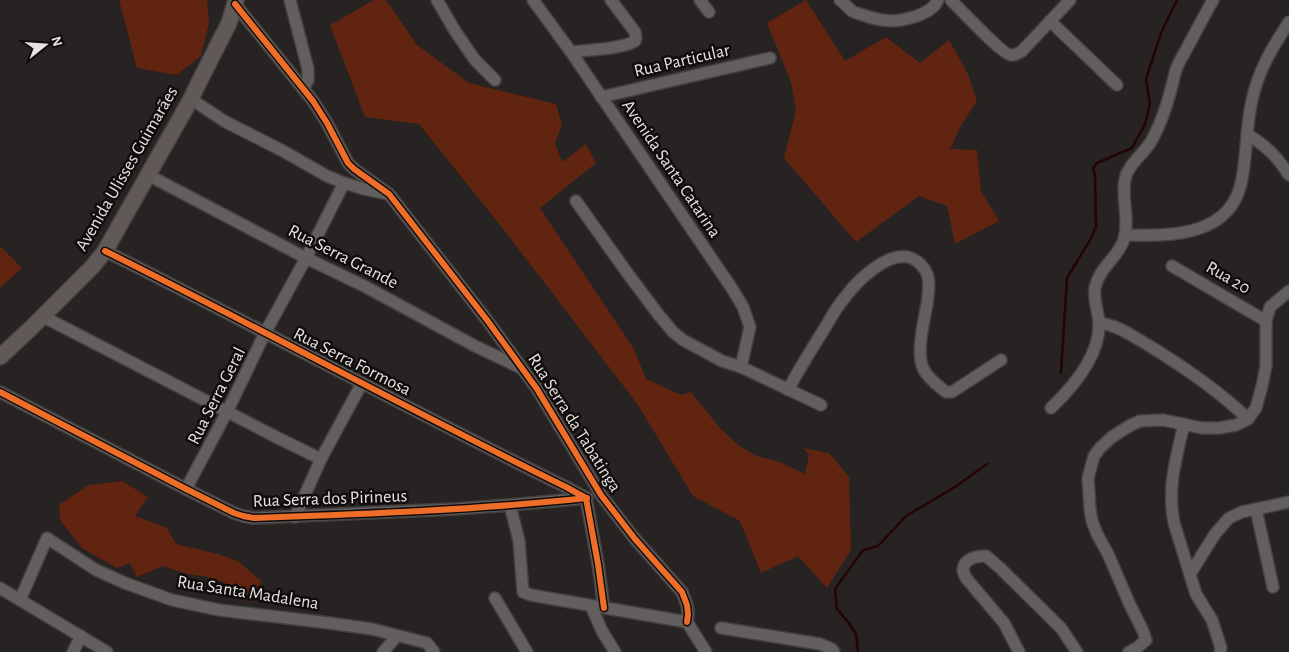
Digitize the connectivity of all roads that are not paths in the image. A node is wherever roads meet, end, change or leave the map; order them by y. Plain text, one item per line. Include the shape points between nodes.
1 (290, 0) edge
2 (437, 0) edge
3 (533, 0) edge
4 (612, 0) edge
5 (700, 0) edge
6 (840, 0) edge
7 (938, 0) edge
8 (951, 0) edge
9 (1070, 0) edge
10 (1214, 0) edge
11 (236, 2) edge
12 (709, 12) dead end
13 (1050, 21) junction
14 (1289, 22) edge
15 (571, 52) junction
16 (770, 58) dead end
17 (495, 80) dead end
18 (1117, 85) dead end
19 (303, 89) junction
20 (601, 97) junction
21 (191, 99) junction
22 (1247, 134) junction
23 (148, 175) junction
24 (1289, 175) edge
25 (344, 183) junction
26 (389, 194) junction
27 (576, 202) dead end
28 (1125, 235) junction
29 (105, 251) junction
30 (306, 258) junction
31 (1172, 266) dead end
32 (1289, 291) edge
33 (42, 316) junction
34 (1266, 321) junction
35 (1099, 323) junction
36 (265, 333) junction
37 (0, 357) edge
38 (1001, 360) dead end
39 (741, 367) junction
40 (523, 369) junction
41 (362, 383) junction
42 (788, 390) junction
43 (0, 392) edge
44 (821, 405) dead end
45 (1051, 408) dead end
46 (227, 412) junction
47 (1248, 419) junction
48 (1184, 424) junction
49 (321, 459) junction
50 (186, 489) junction
51 (601, 494) junction
52 (586, 498) junction
53 (1289, 502) edge
54 (510, 505) junction
55 (1256, 509) junction
56 (295, 517) junction
57 (1190, 574) junction
58 (1273, 587) dead end
59 (0, 588) edge
60 (495, 598) dead end
61 (20, 600) junction
62 (591, 606) junction
63 (604, 608) junction
64 (687, 622) junction
65 (721, 628) dead end
66 (81, 636) junction
67 (397, 636) junction
68 (73, 652) edge
69 (107, 652) edge
70 (383, 652) edge
71 (434, 652) edge
72 (527, 652) edge
73 (615, 652) edge
74 (706, 652) edge
75 (834, 652) edge
76 (1019, 652) edge
77 (1078, 652) edge
78 (1129, 652) edge
79 (1220, 652) edge

1 - 19 street via 308,69 308,80
2 - 17 street via 468,51
3 - 15 street, Avenida Santa Catarina
4 - 15 street via 635,32 635,41
5 - 12 street
6 - 7 street via 852,11 891,22 923,14
8 - 13 street via 994,43 1011,55 1022,51
9 - 13 street
10 - 28 street via 1176,70 1153,140 1126,177
11 - 19 street, Rua Serra da Tabatinga
11 - 21 main road, Avenida Ulisses Guimarães via 230,23
13 - 18 street
14 - 22 street via 1264,62 1252,100
15 - 20 street, Avenida Santa Catarina
16 - 20 street, Rua Particular
19 - 26 street, Rua Serra da Tabatinga via 324,117 348,163
20 - 39 street, Avenida Santa Catarina via 743,307 750,327
21 - 23 main road, Avenida Ulisses Guimarães
21 - 25 street via 224,121
22 - 24 street via 1272,152
22 - 28 street via 1239,193 1232,206 1218,219 1200,228 1175,234
23 - 29 main road, Avenida Ulisses Guimarães
23 - 30 street, Rua Serra Grande
25 - 26 street
25 - 30 street, Rua Serra Geral
26 - 40 street, Rua Serra da Tabatinga
27 - 39 street via 673,332 715,358
28 - 35 street via 1098,279 1094,298
29 - 33 main road, Avenida Ulisses Guimarães
29 - 36 street, Rua Serra Formosa
30 - 36 street, Rua Serra Geral
30 - 40 street, Rua Serra Grande
31 - 34 street, Rua 20
32 - 34 street via 1270,307
33 - 37 main road, Avenida Ulisses Guimarães
33 - 46 street
34 - 47 street via 1264,380 1256,408
35 - 45 street via 1098,342 1090,360 1074,384
35 - 47 street via 1118,327 1164,355 1220,394
36 - 41 street, Rua Serra Formosa
36 - 46 street, Rua Serra Geral
38 - 42 street via 952,392 946,392 925,372 920,357 928,278 924,268 913,258 899,257 871,271 845,297
39 - 42 street
40 - 51 street, Rua Serra da Tabatinga
41 - 49 street
41 - 52 street, Rua Serra Formosa
42 - 44 street
43 - 50 street, Rua Serra dos Pirineus
46 - 49 street
46 - 50 street, Rua Serra Geral
47 - 48 street via 1219,428
48 - 57 street via 1172,480 1172,501 1174,523
48 - 78 street via 1163,420 1140,421 1112,437 1094,456 1088,483 1092,520 1146,640
49 - 56 street
50 - 56 street, Rua Serra dos Pirineus via 243,516
51 - 52 street, Rua Serra dos Pirineus
51 - 64 street, Rua Serra da Tabatinga via 634,539 682,592 687,605
52 - 54 street, Rua Serra dos Pirineus
52 - 63 street
53 - 55 street
54 - 56 street, Rua Serra dos Pirineus
54 - 62 street via 519,541 523,592
55 - 57 street via 1236,514 1221,526
55 - 58 street
57 - 79 street via 1196,594 1212,620
59 - 61 street
60 - 72 street
61 - 66 street
61 - 67 street, Rua Santa Madalena via 47,538 96,570 172,600 219,610 372,629
62 - 63 street
62 - 73 street
63 - 64 street
64 - 74 street
65 - 75 street via 820,644
66 - 68 street
66 - 69 street
67 - 70 street
67 - 71 street, Rua Santa Madalena via 427,644
76 - 77 street via 1004,623 966,578 963,570 975,556 986,556 1000,568 1061,628

